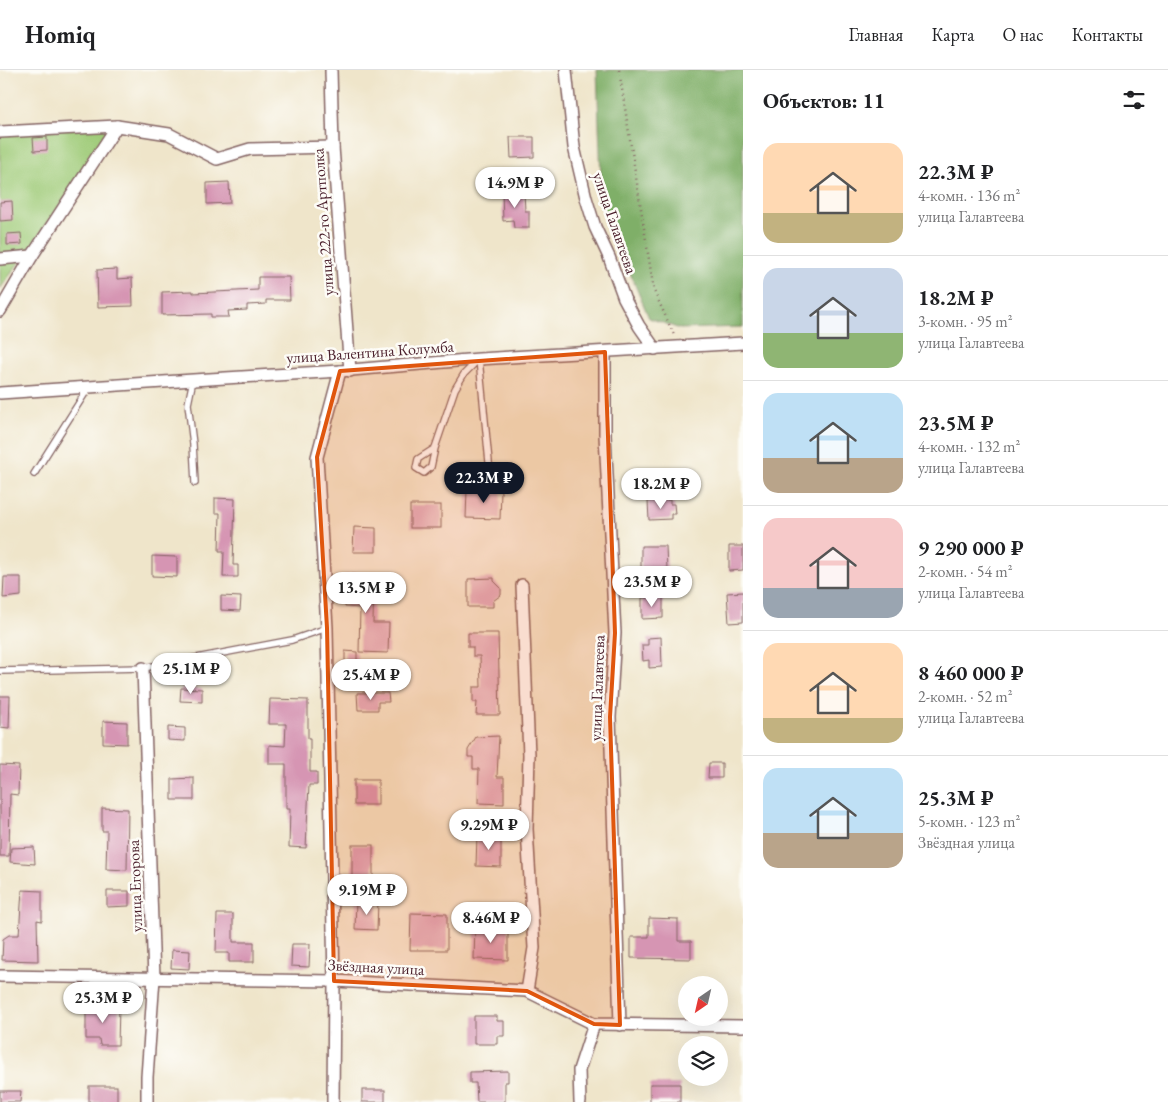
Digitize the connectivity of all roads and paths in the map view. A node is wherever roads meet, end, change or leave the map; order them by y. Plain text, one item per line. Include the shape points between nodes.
1 (331, 70) edge
2 (566, 70) edge
3 (619, 70) edge
4 (117, 126) junction
5 (0, 132) edge
6 (333, 147) junction
7 (32, 256) junction
8 (0, 259) edge
9 (0, 312) edge
10 (743, 343) edge
11 (680, 347) junction
12 (655, 349) junction
13 (605, 352) junction
14 (479, 359) junction
15 (345, 371) junction
16 (193, 380) junction
17 (89, 387) junction
18 (0, 393) edge
19 (435, 448) dead end
20 (490, 472) dead end
21 (34, 474) dead end
22 (195, 483) dead end
23 (522, 585) dead end
24 (327, 628) junction
25 (143, 668) junction
26 (0, 671) edge
27 (0, 976) edge
28 (154, 978) junction
29 (334, 981) junction
30 (527, 991) junction
31 (594, 1024) junction
32 (620, 1025) junction
33 (743, 1026) edge
34 (147, 1102) edge
35 (333, 1102) edge
36 (580, 1102) edge

1 - 6 street, улица 222-го Артполка
2 - 12 street, улица Галавтеева via 574,147 586,198 624,298
3 - 11 path via 654,291
4 - 5 street
4 - 6 street via 170,134 217,159 250,149
4 - 7 street
6 - 15 street, улица 222-го Артполка
7 - 8 street
7 - 9 street
10 - 11 street, улица Валентина Колумба
11 - 12 street, улица Валентина Колумба
12 - 13 street, улица Валентина Колумба
13 - 14 street, улица Валентина Колумба
13 - 32 street, улица Галавтеева via 605,435 615,633 610,718
14 - 15 street, улица Валентина Колумба
14 - 19 lane via 464,374 456,389
14 - 20 lane
15 - 16 street, улица Валентина Колумба
15 - 24 street, улица 222-го Артполка via 317,457
16 - 17 street, улица Валентина Колумба
16 - 22 lane via 188,404
17 - 18 street, улица Валентина Колумба
17 - 21 lane
23 - 30 street via 530,755 527,829 534,948
24 - 25 lane via 292,640
24 - 29 street, улица 222-го Артполка
25 - 26 lane
25 - 28 street, улица Егорова
27 - 28 street, Звёздная улица
28 - 29 street, Звёздная улица
28 - 34 street, улица Егорова
29 - 30 street, Звёздная улица
29 - 35 street, улица 222-го Артполка
30 - 31 street, Звёздная улица
31 - 32 street, Звёздная улица
31 - 36 street via 579,1070
32 - 33 street, Звёздная улица

